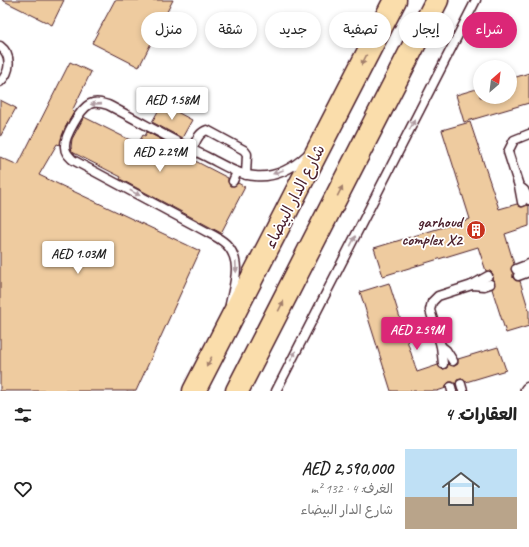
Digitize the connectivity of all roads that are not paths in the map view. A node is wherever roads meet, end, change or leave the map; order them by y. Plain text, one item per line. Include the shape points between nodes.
1 (395, 0) edge
2 (437, 0) edge
3 (476, 0) edge
4 (0, 46) edge
5 (0, 82) edge
6 (529, 134) edge
7 (322, 143) junction
8 (192, 150) junction
9 (237, 172) junction
10 (246, 175) junction
11 (233, 181) dead end
12 (526, 201) edge
13 (529, 264) edge
14 (529, 272) edge
15 (489, 280) dead end
16 (224, 333) junction
17 (441, 346) junction
18 (453, 361) dead end
19 (443, 364) dead end
20 (194, 391) edge
21 (237, 391) edge
22 (276, 391) edge

1 -> 7 main road, شارع الدار البيضاء
21 -> 2 main road
22 -> 3 lane
4 - 5 lane via 9,60 8,71
6 - 12 lane via 514,140 508,152
7 -> 10 lane via 297,164 283,171 269,176
7 - 16 main road, شارع الدار البيضاء
8 - 9 lane
8 - 10 lane via 199,135 207,130 244,150 247,154
8 -> 16 lane via 99,102 83,109 65,141 65,148 73,160 208,229 232,251 236,261 236,272
9 - 10 lane
9 - 11 lane
13 - 14 lane via 517,272
15 - 17 lane via 438,296 432,302 430,310
16 -> 20 main road, شارع الدار البيضاء
17 - 18 lane
17 - 19 lane

